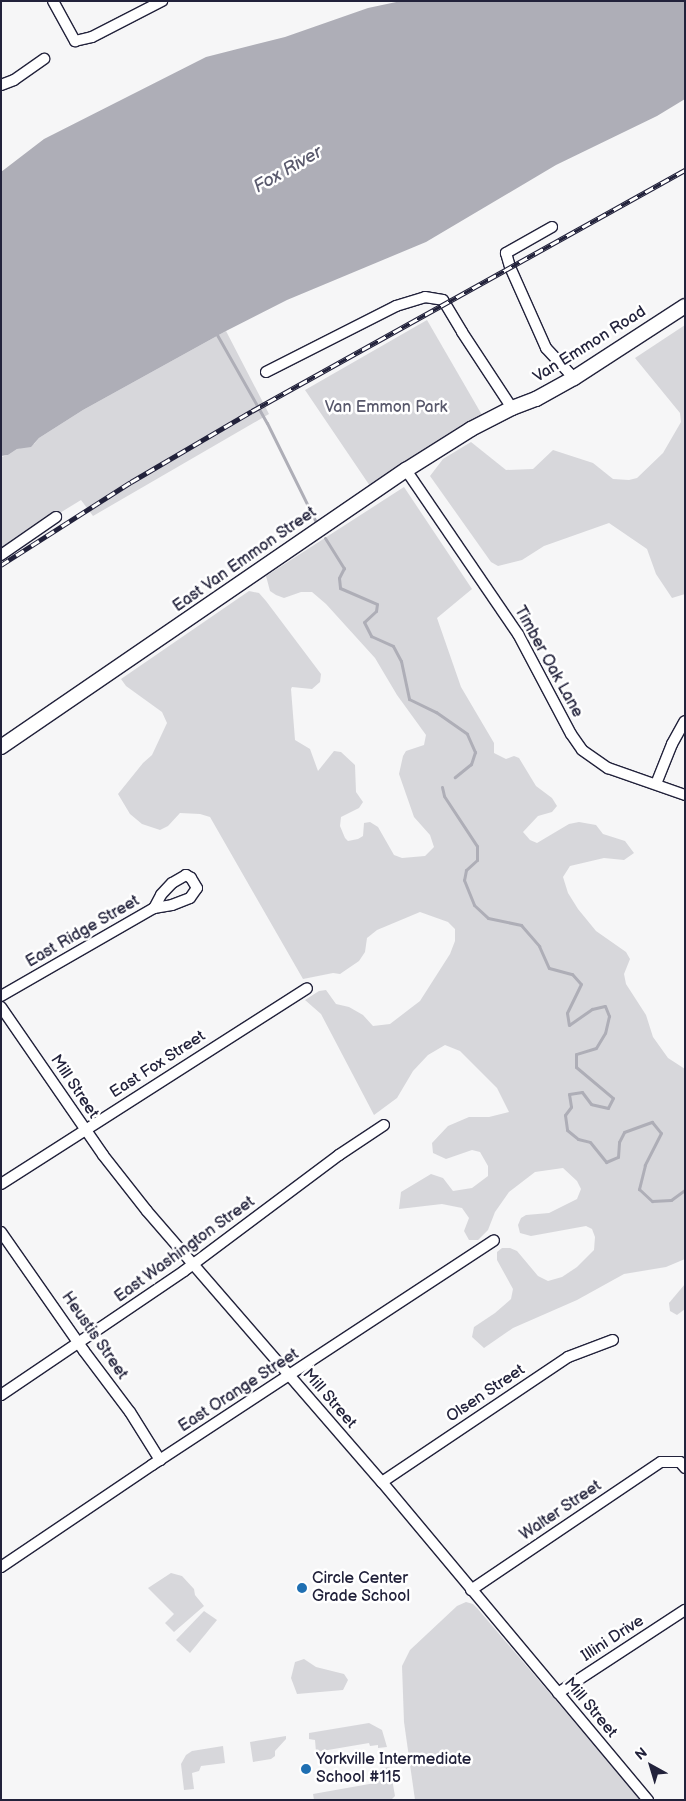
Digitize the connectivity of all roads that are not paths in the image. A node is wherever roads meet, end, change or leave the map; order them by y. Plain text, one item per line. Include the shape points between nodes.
1 (53, 1) edge
2 (162, 1) edge
3 (44, 59) dead end
4 (1, 85) edge
5 (552, 227) dead end
6 (685, 306) edge
7 (266, 372) dead end
8 (574, 378) junction
9 (512, 408) junction
10 (406, 470) junction
11 (56, 517) dead end
12 (1, 555) edge
13 (685, 722) edge
14 (1, 747) edge
15 (656, 784) junction
16 (685, 795) edge
17 (154, 908) dead end
18 (307, 988) dead end
19 (1, 996) edge
20 (1, 1007) edge
21 (384, 1125) dead end
22 (86, 1130) junction
23 (1, 1184) edge
24 (1, 1232) edge
25 (494, 1240) dead end
26 (192, 1265) junction
27 (613, 1340) dead end
28 (78, 1342) junction
29 (290, 1376) junction
30 (1, 1395) edge
31 (160, 1460) junction
32 (685, 1468) edge
33 (382, 1482) junction
34 (1, 1567) edge
35 (471, 1590) junction
36 (685, 1610) edge
37 (558, 1693) junction
38 (648, 1800) edge

1 - 2 street via 75,41 92,37
3 - 4 street
5 - 8 street via 506,253 546,348
6 - 8 street, Van Emmon Road
7 - 9 street via 396,306 425,297 443,300
8 - 9 street, Van Emmon Road
9 - 10 street, East Van Emmon Street via 471,429
10 - 14 street, East Van Emmon Street
10 - 15 street, Timber Oak Lane via 518,634 582,750 608,768
11 - 12 street
13 - 15 street
15 - 16 street, Timber Oak Lane
17 - 19 street, East Ridge Street
18 - 22 street, East Fox Street
20 - 22 street, Mill Street
21 - 26 street, East Washington Street
22 - 23 street, East Fox Street
22 - 26 street, Mill Street via 122,1180
24 - 28 street, Heustis Street
25 - 29 street, East Orange Street
26 - 28 street, East Washington Street
26 - 29 street, Mill Street
27 - 33 street, Olsen Street via 568,1357
28 - 30 street, East Washington Street
28 - 31 street, Heustis Street via 130,1412
29 - 31 street, East Orange Street
29 - 33 street, Mill Street
31 - 34 street, East Orange Street
32 - 35 street, Walter Street via 680,1462 661,1462
33 - 35 street, Mill Street
35 - 37 street, Mill Street
36 - 37 street, Illini Drive
37 - 38 street, Mill Street

